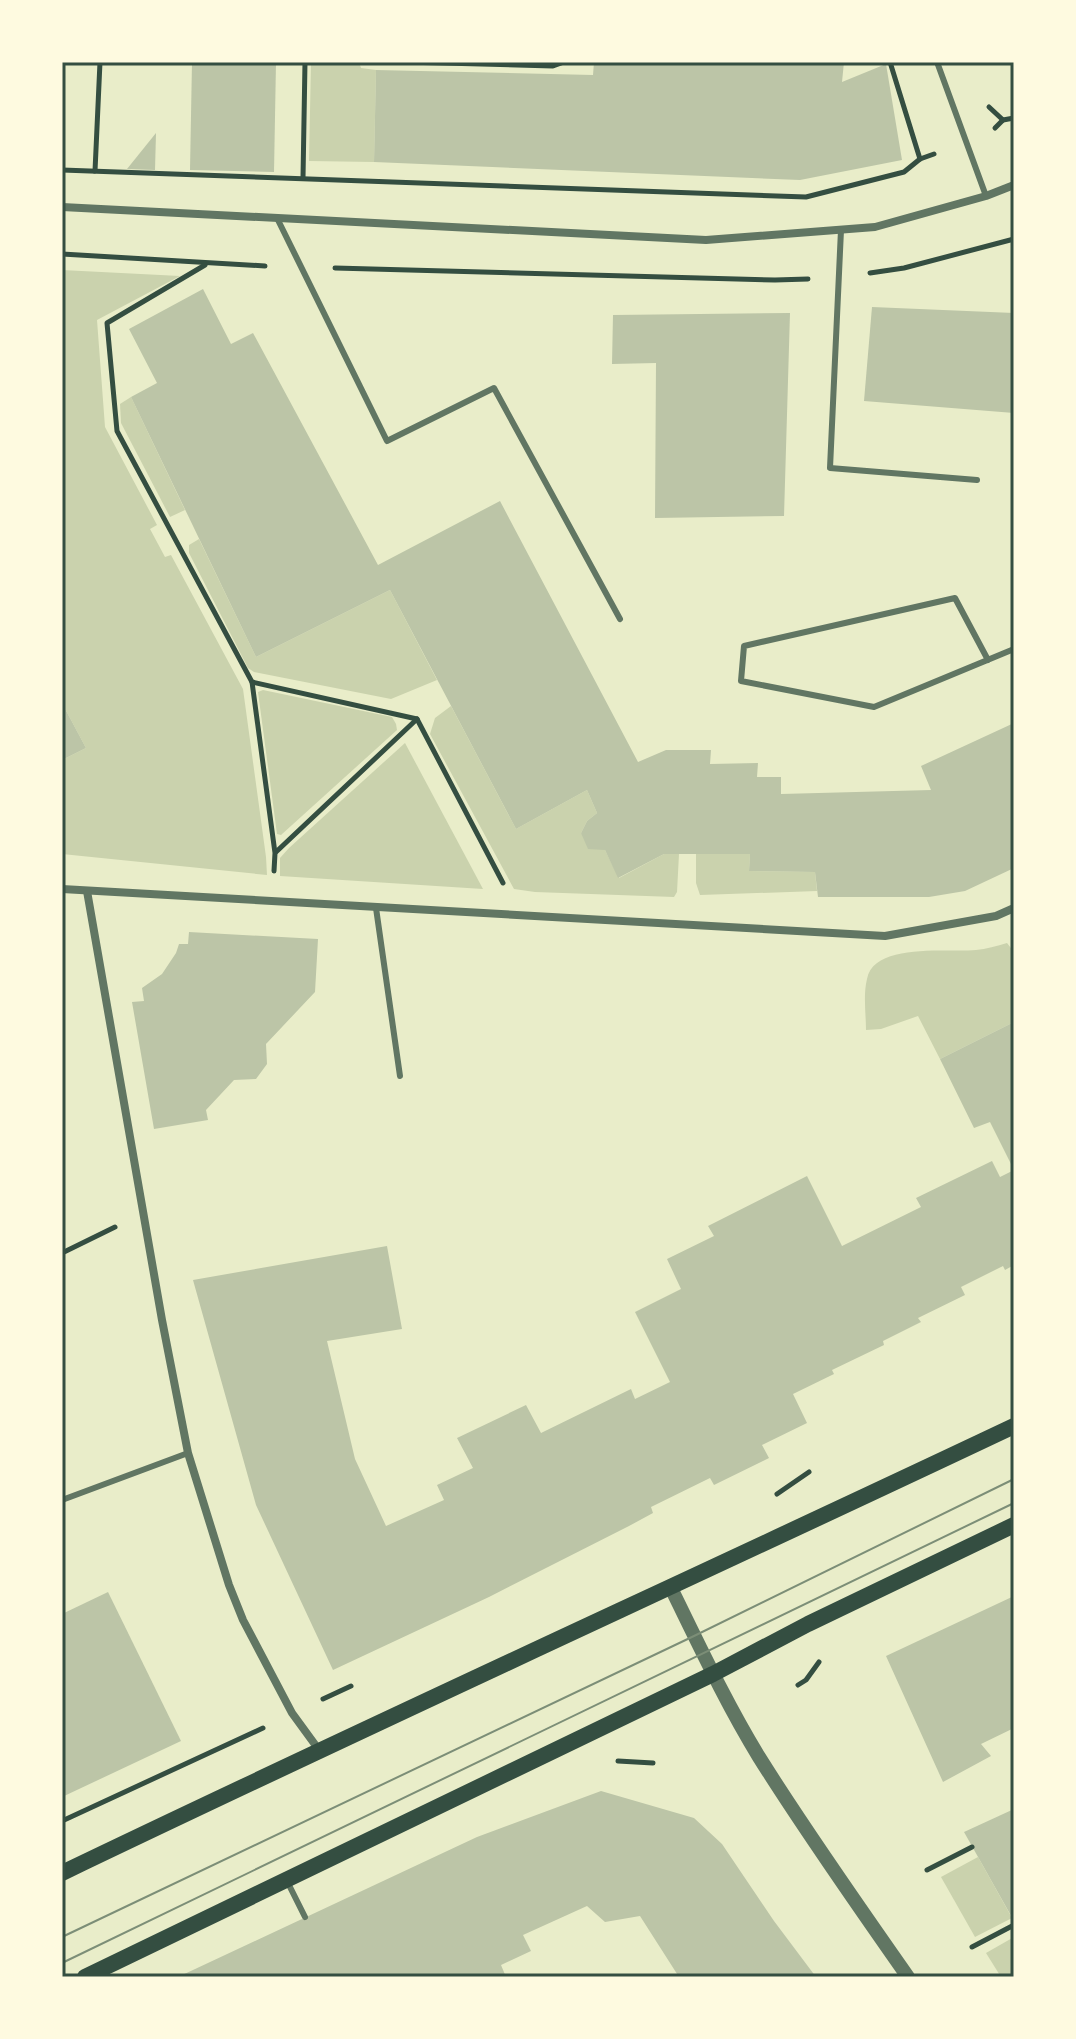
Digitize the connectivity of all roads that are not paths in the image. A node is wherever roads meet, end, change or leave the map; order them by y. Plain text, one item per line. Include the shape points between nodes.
1 (937, 62) edge
2 (1014, 185) edge
3 (986, 196) junction
4 (62, 207) edge
5 (277, 218) junction
6 (841, 230) junction
7 (977, 480) dead end
8 (620, 619) dead end
9 (1014, 649) edge
10 (988, 660) junction
11 (62, 889) edge
12 (87, 891) junction
13 (376, 908) junction
14 (1014, 908) edge
15 (400, 1076) dead end
16 (1014, 1426) edge
17 (188, 1453) junction
18 (62, 1500) edge
19 (1014, 1525) edge
20 (671, 1588) junction
21 (713, 1674) junction
22 (319, 1750) junction
23 (62, 1873) edge
24 (287, 1879) junction
25 (305, 1917) dead end
26 (85, 1977) edge
27 (908, 1977) edge

1 - 3 lane
2 - 3 street
3 - 6 street via 875,227
4 - 5 street
5 - 6 street via 706,240
5 - 8 lane via 387,441 494,388
6 - 7 lane via 830,468
9 - 10 lane
10 - 10 lane via 874,707 741,681 744,646 955,598
11 - 12 street
12 - 13 street
12 - 17 street
13 - 14 street via 885,936
13 - 15 lane
16 - 20 main road
17 - 18 lane
17 - 22 street via 243,1620 292,1713
19 - 21 main road
20 - 21 street
20 - 22 main road
21 - 24 main road
21 - 27 street via 759,1758
22 - 23 main road
24 - 25 lane
24 - 26 main road

